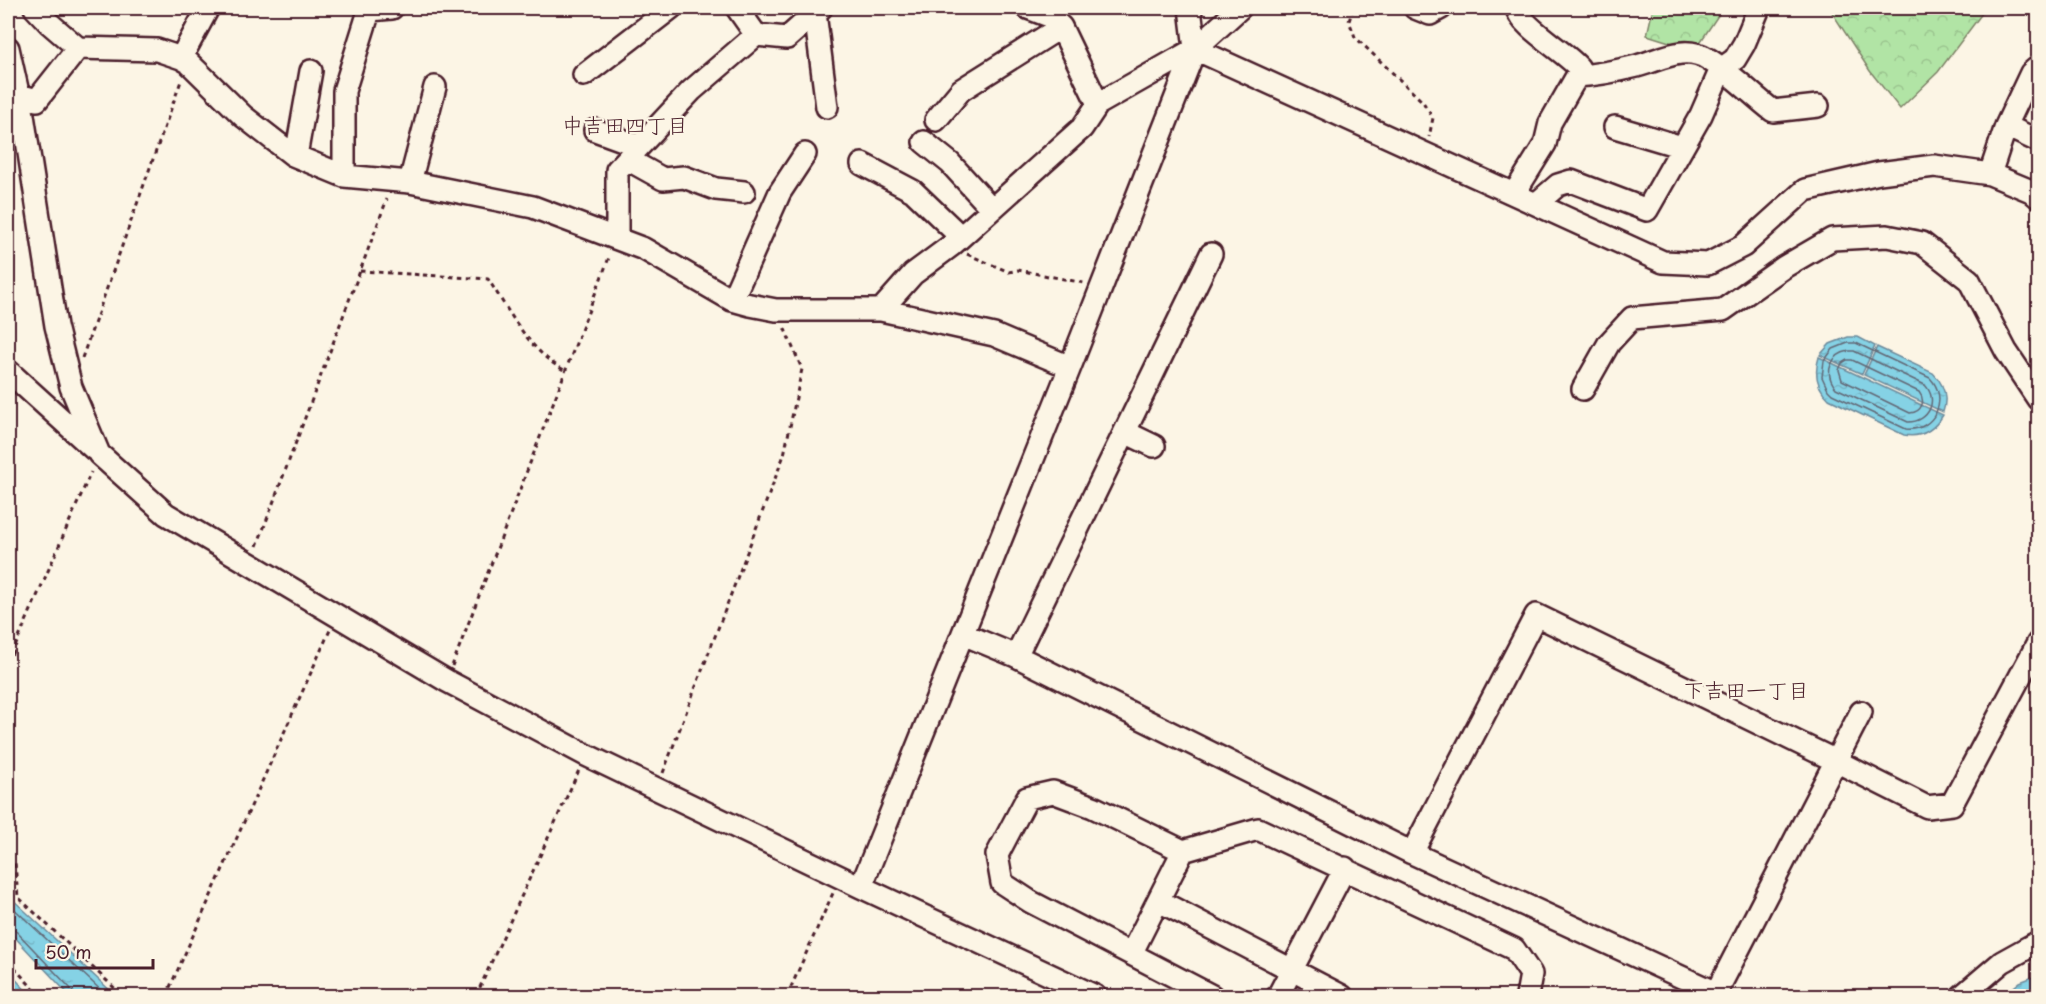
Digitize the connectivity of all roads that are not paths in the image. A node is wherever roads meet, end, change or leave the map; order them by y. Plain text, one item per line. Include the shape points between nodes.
1 (36, 8) edge
2 (208, 8) edge
3 (392, 8) edge
4 (671, 8) edge
5 (737, 8) edge
6 (1028, 8) edge
7 (1190, 8) edge
8 (1240, 8) edge
9 (1415, 8) edge
10 (1441, 8) edge
11 (1517, 8) edge
12 (1760, 8) edge
13 (370, 9) edge
14 (818, 10) edge
15 (1061, 27) junction
16 (756, 35) junction
17 (8, 48) edge
18 (78, 48) junction
19 (1195, 49) junction
20 (185, 60) junction
21 (2038, 67) edge
22 (1721, 69) junction
23 (311, 71) dead end
24 (584, 75) dead end
25 (1578, 76) junction
26 (435, 87) dead end
27 (16, 100) edge
28 (1098, 104) junction
29 (1818, 106) dead end
30 (826, 107) dead end
31 (936, 120) dead end
32 (2006, 126) junction
33 (1615, 127) dead end
34 (595, 130) dead end
35 (8, 134) edge
36 (2038, 141) edge
37 (924, 142) dead end
38 (1682, 147) junction
39 (633, 153) junction
40 (805, 154) dead end
41 (297, 156) junction
42 (862, 164) dead end
43 (1990, 174) junction
44 (344, 176) junction
45 (402, 181) junction
46 (744, 192) dead end
47 (1514, 194) junction
48 (2038, 197) edge
49 (1536, 204) junction
50 (992, 209) junction
51 (617, 238) junction
52 (957, 240) junction
53 (1211, 254) dead end
54 (732, 300) junction
55 (881, 310) junction
56 (1070, 367) junction
57 (8, 371) edge
58 (1583, 389) dead end
59 (2038, 399) edge
60 (1125, 432) junction
61 (1154, 446) dead end
62 (99, 454) junction
63 (963, 634) junction
64 (2038, 643) edge
65 (1016, 656) junction
66 (1861, 712) dead end
67 (1836, 761) junction
68 (1183, 851) junction
69 (1412, 853) junction
70 (1345, 868) junction
71 (861, 887) junction
72 (1159, 901) junction
73 (2038, 942) edge
74 (1131, 954) junction
75 (1292, 971) junction
76 (1095, 996) edge
77 (1212, 996) edge
78 (1278, 996) edge
79 (1342, 996) edge
80 (1527, 996) edge
81 (1962, 996) edge

1 - 18 street
2 - 20 street
3 - 13 street
4 - 24 street
5 - 16 street
6 - 15 street via 1049,16
7 - 19 street
8 - 19 street
9 - 10 street via 1430,14
11 - 25 street via 1525,23 1572,60 1579,68
12 - 22 street via 1744,44
13 - 44 street via 344,91
14 - 16 street via 787,38
14 - 30 street
15 - 28 street
15 - 31 street via 961,90
16 - 39 street via 691,91
17 - 27 street
18 - 20 street via 157,50
18 - 27 street via 37,100
19 - 28 street
19 - 47 street
19 - 56 street
20 - 41 street via 243,116
21 - 32 street via 2031,73
22 - 25 street via 1693,53 1672,53 1640,65
22 - 29 street via 1773,111
22 - 38 street
23 - 41 street
25 - 47 street via 1550,123 1545,144
26 - 45 street
27 - 35 street
27 - 62 street via 56,326 71,387
28 - 50 street via 1082,128
32 - 36 street
32 - 43 street
33 - 38 street
34 - 39 street
37 - 50 street via 950,163
38 - 49 street via 1647,210 1571,182 1558,185
39 - 46 street via 663,179 684,177 716,189
39 - 51 street via 617,170
40 - 54 street via 780,192
41 - 44 street
42 - 52 street via 912,191
43 - 48 street
43 - 49 street via 1934,166 1879,173 1804,190 1743,246 1708,264 1663,262
44 - 45 street
45 - 51 street via 533,207
47 - 49 street
50 - 52 street
51 - 54 street via 644,249
52 - 55 street via 913,274
53 - 60 street
54 - 55 street via 776,310
55 - 56 street via 994,335
56 - 63 street
57 - 62 street
58 - 59 street via 1609,342 1632,318 1723,310 1832,239 1887,236 1922,243 1969,280 2006,351
60 - 61 street
60 - 65 street
62 - 71 street via 165,514 447,681 586,755
63 - 65 street
63 - 71 street
64 - 67 street via 1952,804 1927,807
65 - 69 street
66 - 67 street
67 - 69 street via 1716,993
67 - 69 street via 1536,615
68 - 70 street via 1258,829
68 - 72 street
68 - 74 street via 1053,792 1026,798 997,855 1002,883
70 - 75 street
70 - 80 street via 1514,949 1531,974
71 - 76 street
72 - 74 street
72 - 75 street
73 - 81 street via 2002,962
74 - 77 street
75 - 78 street
75 - 79 street

